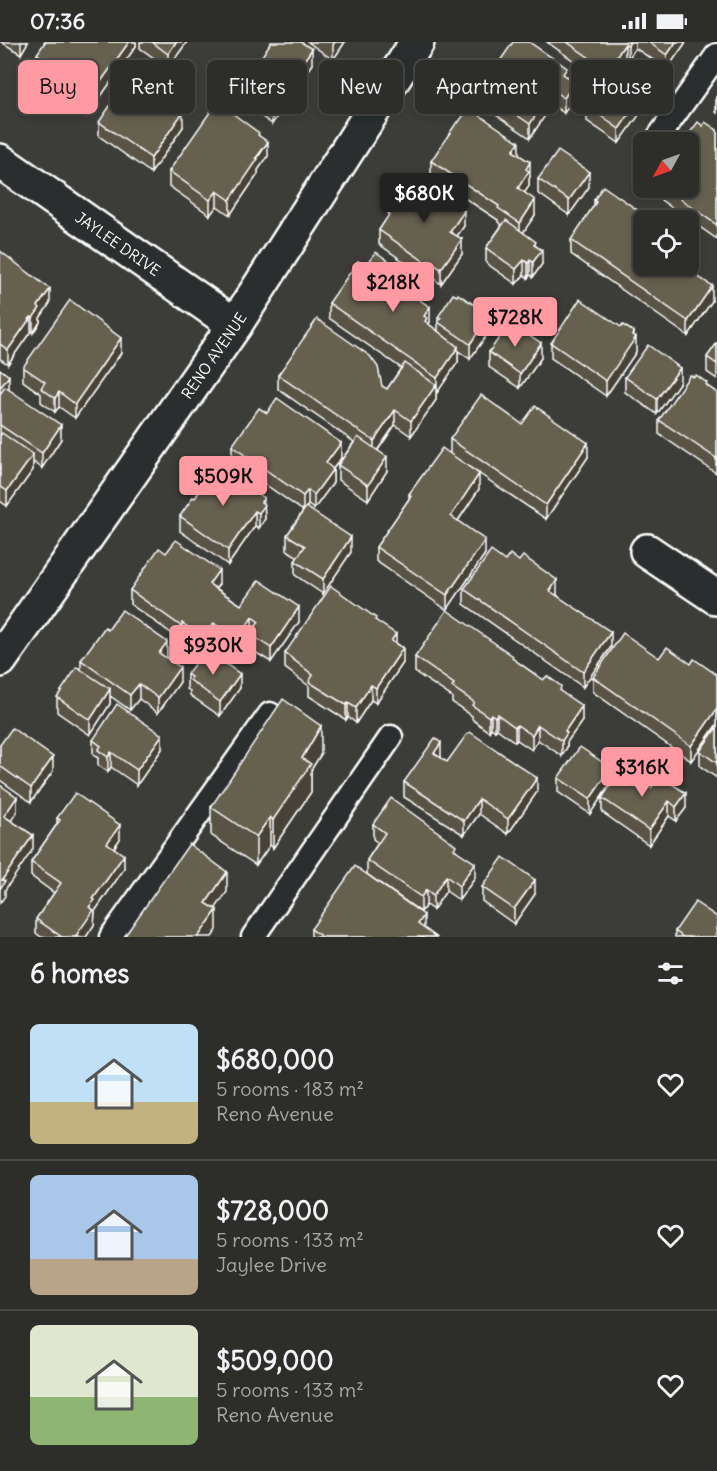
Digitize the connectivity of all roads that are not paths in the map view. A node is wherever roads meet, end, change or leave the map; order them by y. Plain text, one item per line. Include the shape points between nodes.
1 (417, 42) edge
2 (717, 55) edge
3 (662, 132) edge
4 (0, 161) edge
5 (235, 325) junction
6 (647, 551) dead end
7 (717, 598) edge
8 (0, 660) edge
9 (270, 714) edge
10 (391, 737) dead end
11 (111, 937) edge
12 (253, 937) edge

1 - 5 street, RENO AVENUE
2 - 3 lane
4 - 5 street, JAYLEE DRIVE
5 - 8 street, RENO AVENUE
6 - 7 street
9 - 11 lane
10 - 12 lane

